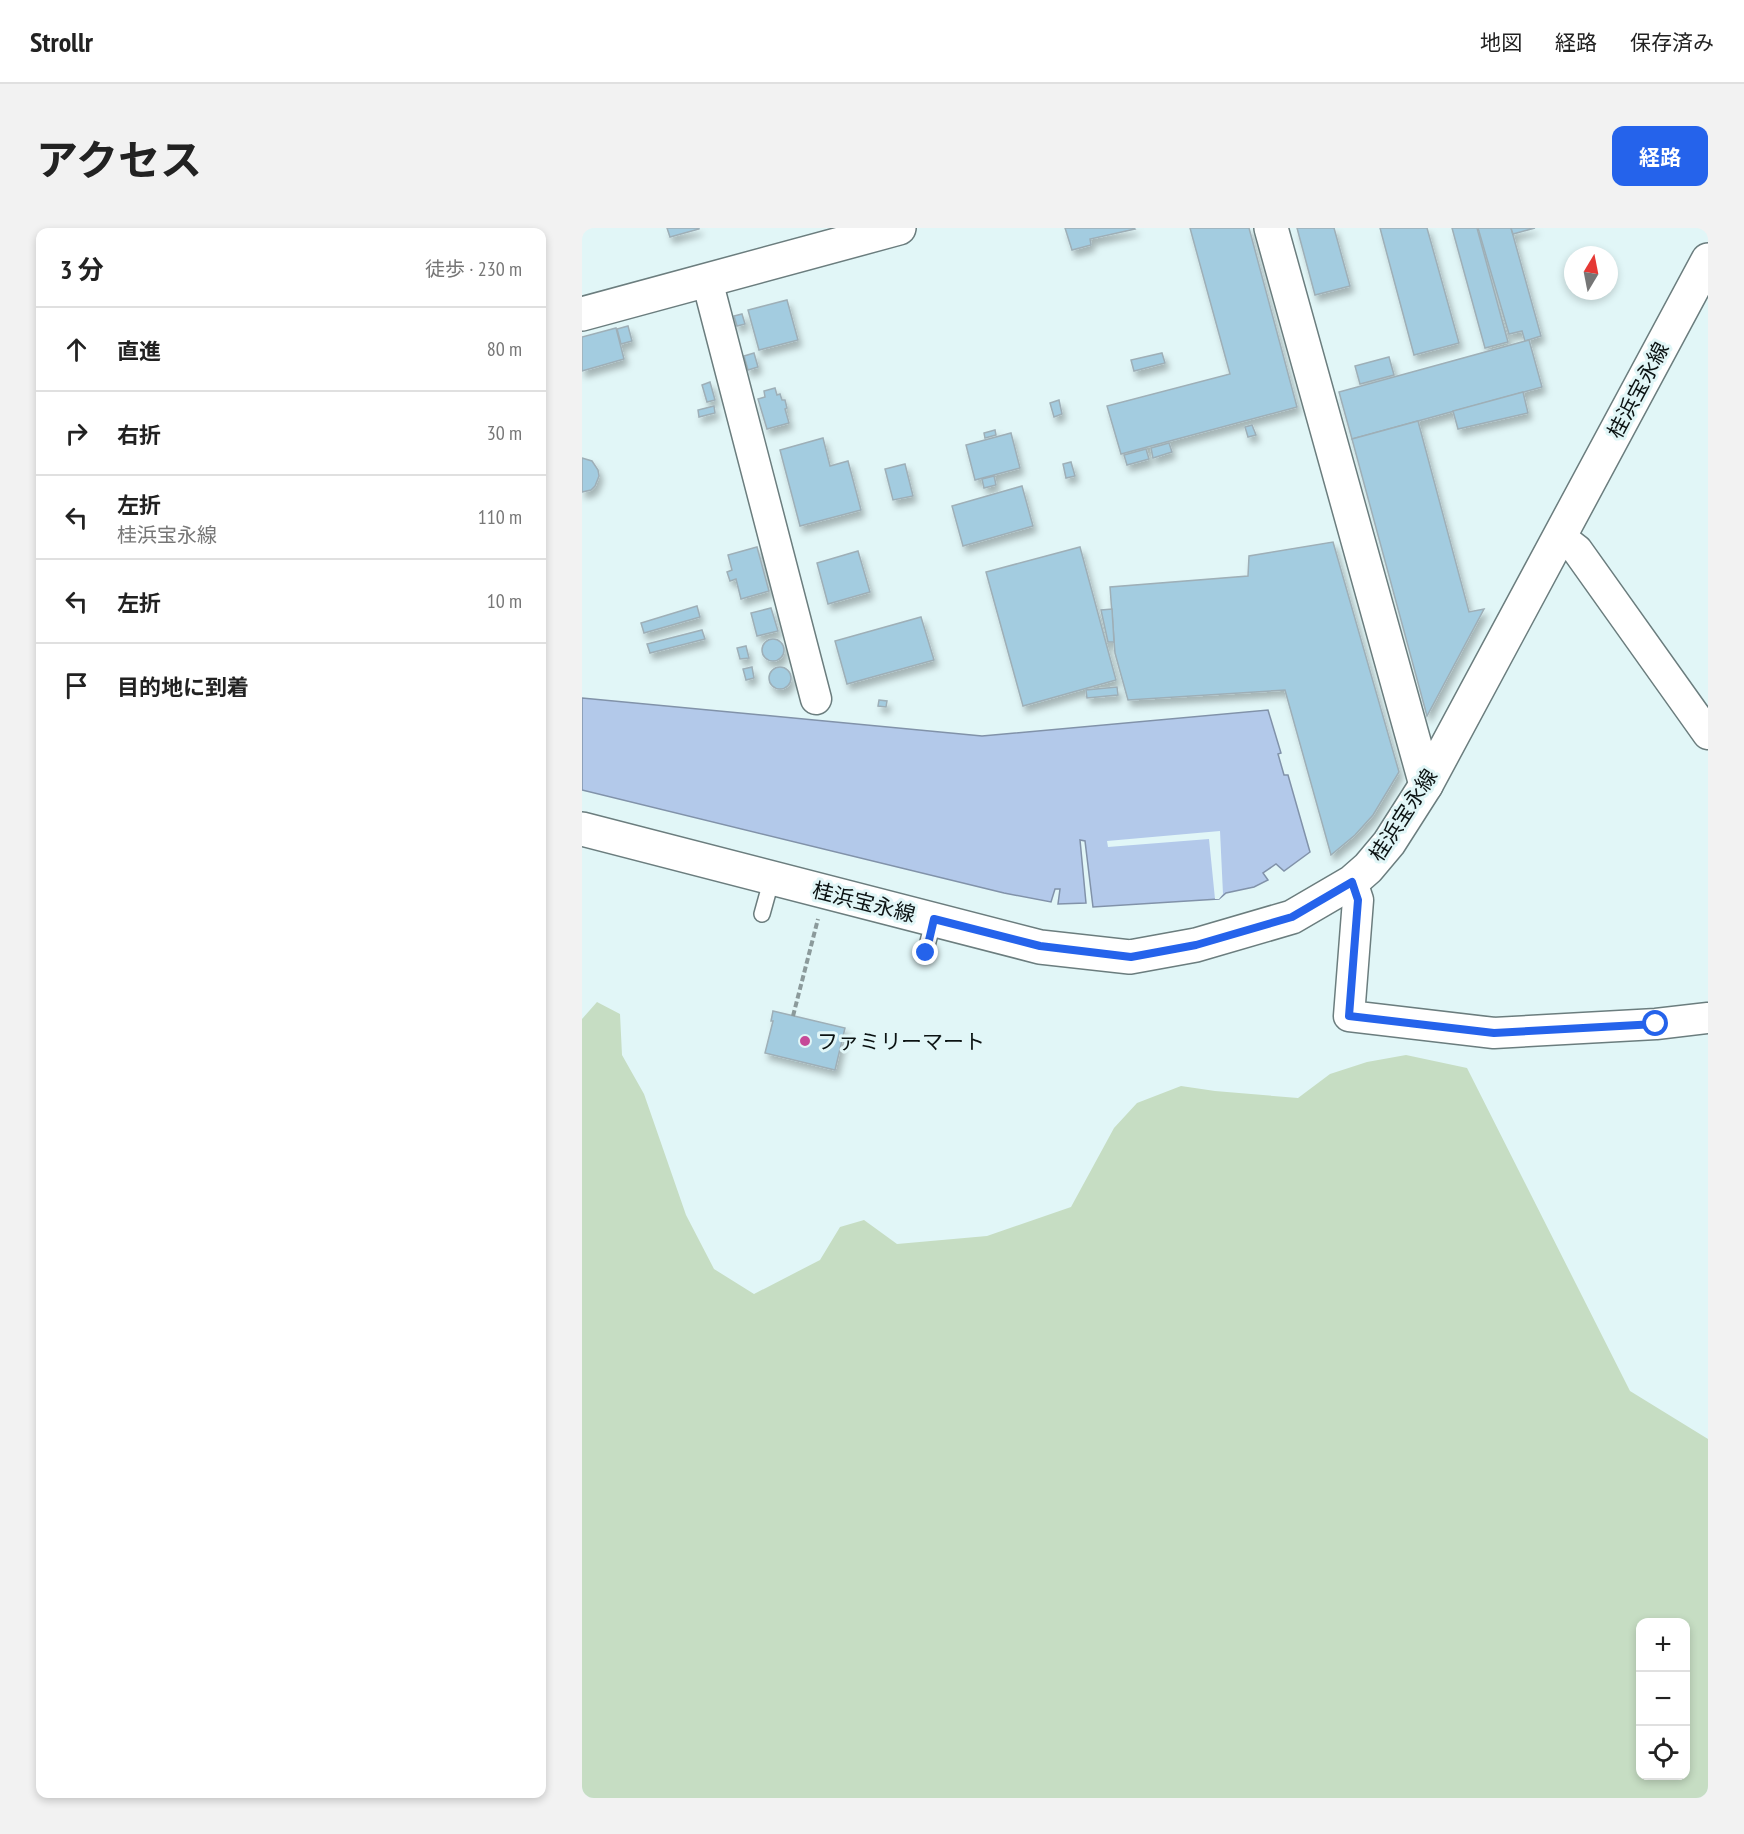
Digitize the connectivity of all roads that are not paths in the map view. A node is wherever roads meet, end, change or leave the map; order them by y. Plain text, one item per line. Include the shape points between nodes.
1 (899, 228) edge
2 (1271, 228) edge
3 (1708, 260) edge
4 (707, 280) junction
5 (582, 314) edge
6 (1559, 536) junction
7 (816, 699) dead end
8 (1708, 734) edge
9 (1426, 785) junction
10 (582, 829) edge
11 (772, 878) junction
12 (1352, 882) junction
13 (762, 914) dead end
14 (934, 919) junction
15 (926, 953) dead end
16 (1708, 1018) edge

1 - 4 main road
2 - 9 main road
3 - 6 main road, 桂浜宝永線
4 - 5 main road
4 - 7 street
6 - 8 street via 1578,550
6 - 9 main road, 桂浜宝永線
9 - 12 main road, 桂浜宝永線 via 1389,843
10 - 11 main road, 桂浜宝永線
11 - 13 lane
11 - 14 main road, 桂浜宝永線
12 - 14 main road, 桂浜宝永線 via 1292,917 1196,945 1131,957 1040,946
12 - 16 street via 1358,900 1349,1016 1494,1033
14 - 15 lane

